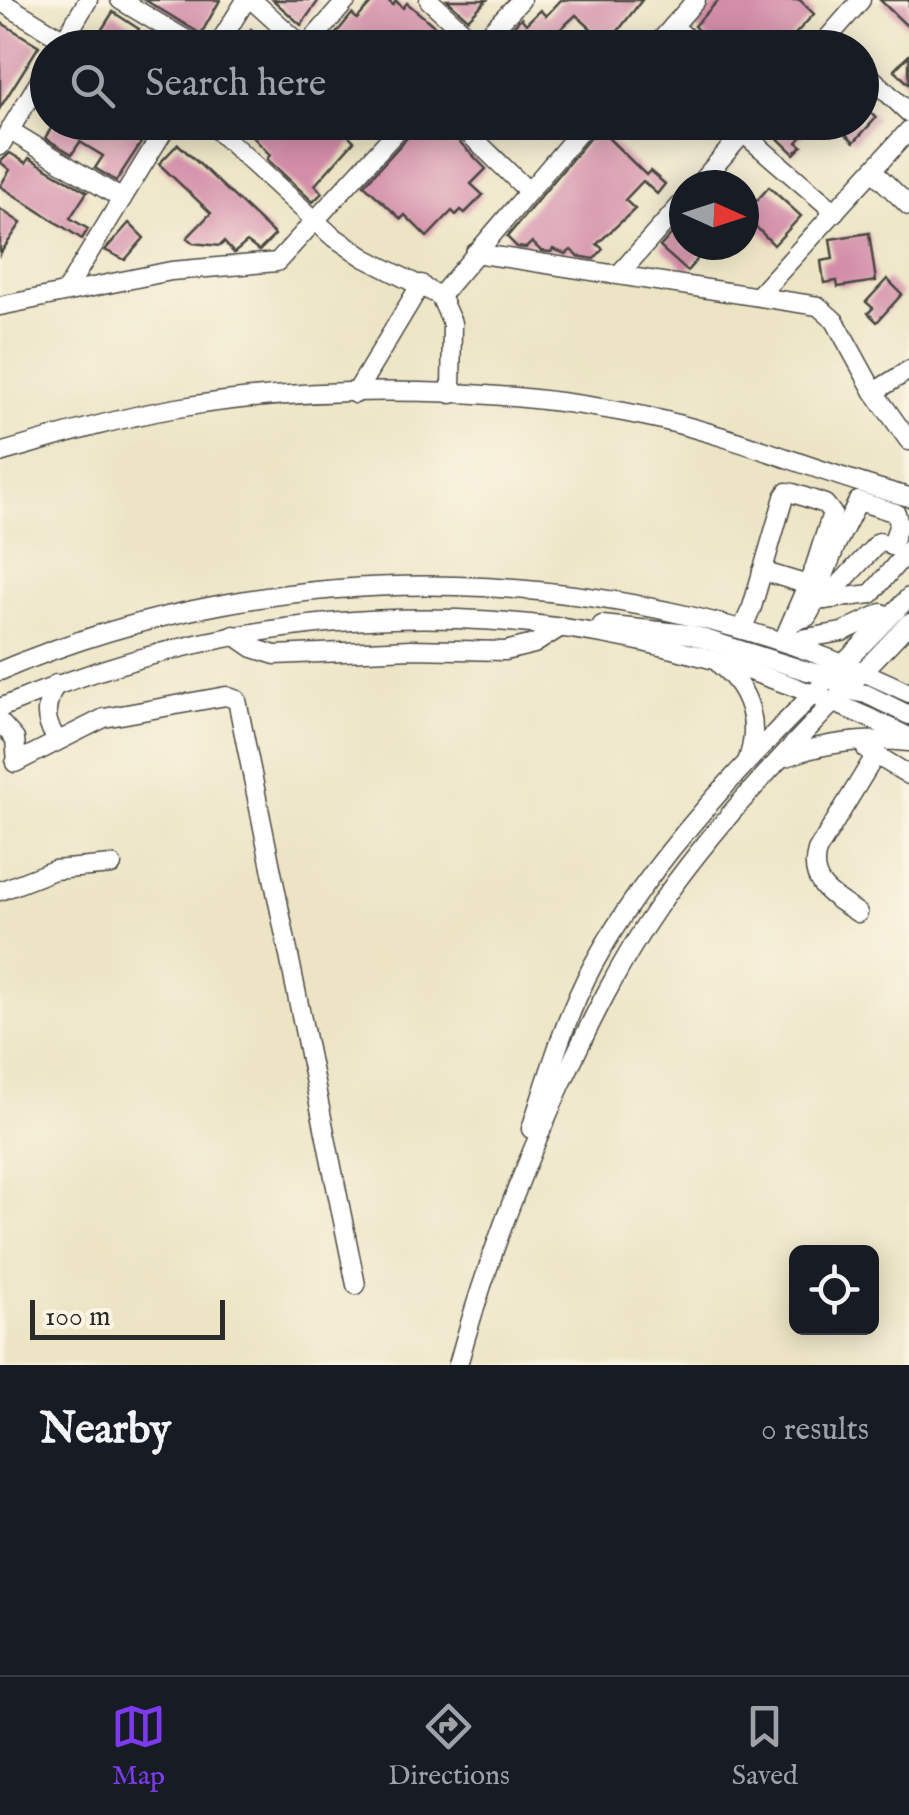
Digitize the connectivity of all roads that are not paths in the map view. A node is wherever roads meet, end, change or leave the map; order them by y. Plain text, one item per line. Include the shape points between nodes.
1 (88, 0) edge
2 (120, 0) edge
3 (249, 0) edge
4 (347, 0) edge
5 (429, 0) edge
6 (521, 0) edge
7 (696, 0) edge
8 (861, 0) edge
9 (0, 1) edge
10 (673, 26) junction
11 (41, 30) edge
12 (70, 30) edge
13 (170, 30) edge
14 (228, 30) edge
15 (283, 30) edge
16 (320, 30) edge
17 (460, 30) edge
18 (492, 30) edge
19 (670, 30) edge
20 (678, 30) edge
21 (839, 30) edge
22 (879, 85) edge
23 (30, 97) edge
24 (909, 113) edge
25 (909, 130) edge
26 (5, 138) edge
27 (158, 140) edge
28 (227, 140) edge
29 (383, 140) edge
30 (475, 140) edge
31 (572, 140) edge
32 (737, 140) edge
33 (760, 140) edge
34 (711, 170) edge
35 (872, 171) junction
36 (528, 191) junction
37 (122, 199) junction
38 (909, 206) edge
39 (835, 212) junction
40 (669, 217) edge
41 (314, 222) junction
42 (475, 253) junction
43 (620, 273) junction
44 (420, 284) junction
45 (65, 292) junction
46 (440, 296) junction
47 (758, 296) junction
48 (0, 306) edge
49 (909, 370) edge
50 (874, 392) junction
51 (355, 394) junction
52 (451, 394) junction
53 (909, 441) edge
54 (0, 454) edge
55 (794, 462) junction
56 (787, 492) junction
57 (909, 497) edge
58 (841, 517) junction
59 (896, 547) edge
60 (768, 551) junction
61 (762, 571) junction
62 (815, 589) junction
63 (909, 597) edge
64 (909, 623) edge
65 (560, 627) junction
66 (742, 628) junction
67 (234, 635) junction
68 (784, 642) junction
69 (711, 659) junction
70 (836, 670) junction
71 (0, 671) edge
72 (864, 672) junction
73 (56, 684) junction
74 (814, 693) junction
75 (909, 693) edge
76 (840, 695) junction
77 (0, 708) edge
78 (909, 715) edge
79 (0, 722) edge
80 (58, 740) junction
81 (853, 740) junction
82 (909, 740) edge
83 (875, 756) junction
84 (781, 758) junction
85 (744, 767) junction
86 (909, 774) edge
87 (112, 865) dead end
88 (0, 891) edge
89 (858, 913) dead end
90 (504, 1220) junction
91 (356, 1285) dead end
92 (458, 1365) edge

1 - 12 street
2 - 13 street
3 - 14 street
3 - 15 street
4 - 16 street
5 - 17 street
6 - 18 street
7 - 10 street
8 - 21 street
9 - 11 street
10 - 19 street
10 - 20 street
22 - 24 street
23 - 26 street
25 - 35 street
26 - 37 street
27 - 37 street
28 - 41 street
29 - 41 street
30 - 36 street
31 - 36 street
32 - 34 street
33 - 39 street
35 - 38 street
35 - 39 street
36 - 42 street
37 - 45 street
39 - 47 street
40 - 43 street
41 - 44 street
41 - 45 street via 276,262 183,269
42 - 43 street
42 - 46 street
43 - 47 street
44 - 46 street
44 - 51 street
45 - 48 street
46 - 52 street via 452,322
47 - 50 street via 810,304 830,315
49 - 50 street
50 - 53 street
51 - 52 street
51 - 54 street via 174,409
52 - 55 street via 618,411
55 - 56 street
55 - 57 street
56 - 58 street
56 - 60 street
58 - 59 street
58 - 59 street via 861,500 896,513
58 - 62 street
58 - 62 street
59 - 62 street
59 - 62 street via 870,594
60 - 61 street
60 - 62 street via 789,508 818,513 824,521 813,555
61 - 62 street
61 - 66 street
62 - 68 street via 807,617 792,622
63 - 68 street via 852,630
63 - 70 street
64 - 72 street
65 - 67 street via 383,618
65 - 67 street via 534,644 505,651 275,655
65 - 69 street
65 - 70 street via 676,632
66 - 68 street
66 - 71 street via 541,593 335,590 177,613
67 - 73 street
68 - 70 street
69 - 74 street
69 - 85 street via 737,681 750,708 754,734
70 - 72 street via 844,678
70 - 74 street
72 - 75 street
72 - 76 street
73 - 77 street
73 - 80 street via 46,712
74 - 76 street
74 - 85 street
76 - 78 street via 866,694
76 - 82 street
76 - 84 street
79 - 80 street via 15,739 16,763
80 - 91 street via 114,716 226,696 237,700
81 - 82 street
81 - 83 street
81 - 84 street
83 - 86 street
83 - 89 street via 814,857 824,889
84 - 90 street via 677,880 624,959
85 - 90 street via 663,861 592,967 560,1040
87 - 88 street via 54,870
90 - 92 street

